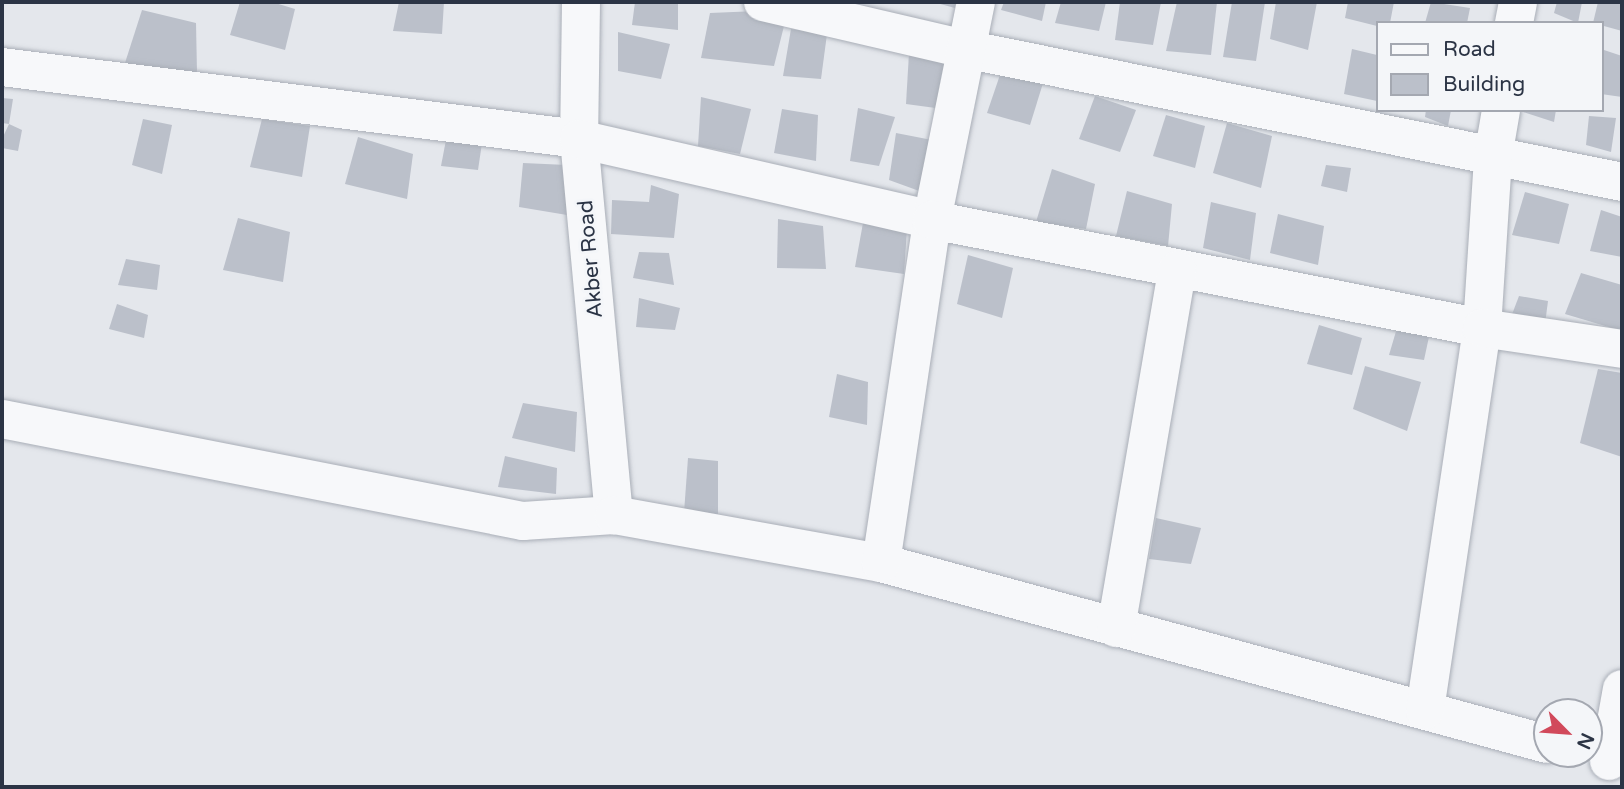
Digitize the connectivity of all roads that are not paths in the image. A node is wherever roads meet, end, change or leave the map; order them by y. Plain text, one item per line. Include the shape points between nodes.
1 (581, 2) edge
2 (763, 2) edge
3 (976, 2) edge
4 (1518, 2) edge
5 (1514, 21) edge
6 (965, 49) junction
7 (2, 67) edge
8 (1501, 112) edge
9 (579, 139) junction
10 (1493, 157) junction
11 (1622, 182) edge
12 (932, 220) junction
13 (1177, 270) junction
14 (1482, 328) junction
15 (1622, 349) edge
16 (2, 419) edge
17 (614, 515) junction
18 (881, 563) junction
19 (1116, 628) junction
20 (1622, 690) edge
21 (1424, 710) junction
22 (1533, 740) edge
23 (1605, 760) edge

1 - 9 street, Akber Road
2 - 6 street
3 - 6 street
4 - 5 street
6 - 10 street
6 - 12 street
7 - 9 street
8 - 10 street
9 - 12 street
9 - 17 street, Akber Road
10 - 11 street
10 - 14 street
12 - 13 street
12 - 18 street
13 - 14 street
13 - 19 street
14 - 15 street
14 - 21 street
16 - 17 street via 523,521
17 - 18 street
18 - 19 street
19 - 21 street
20 - 23 street
21 - 22 street

